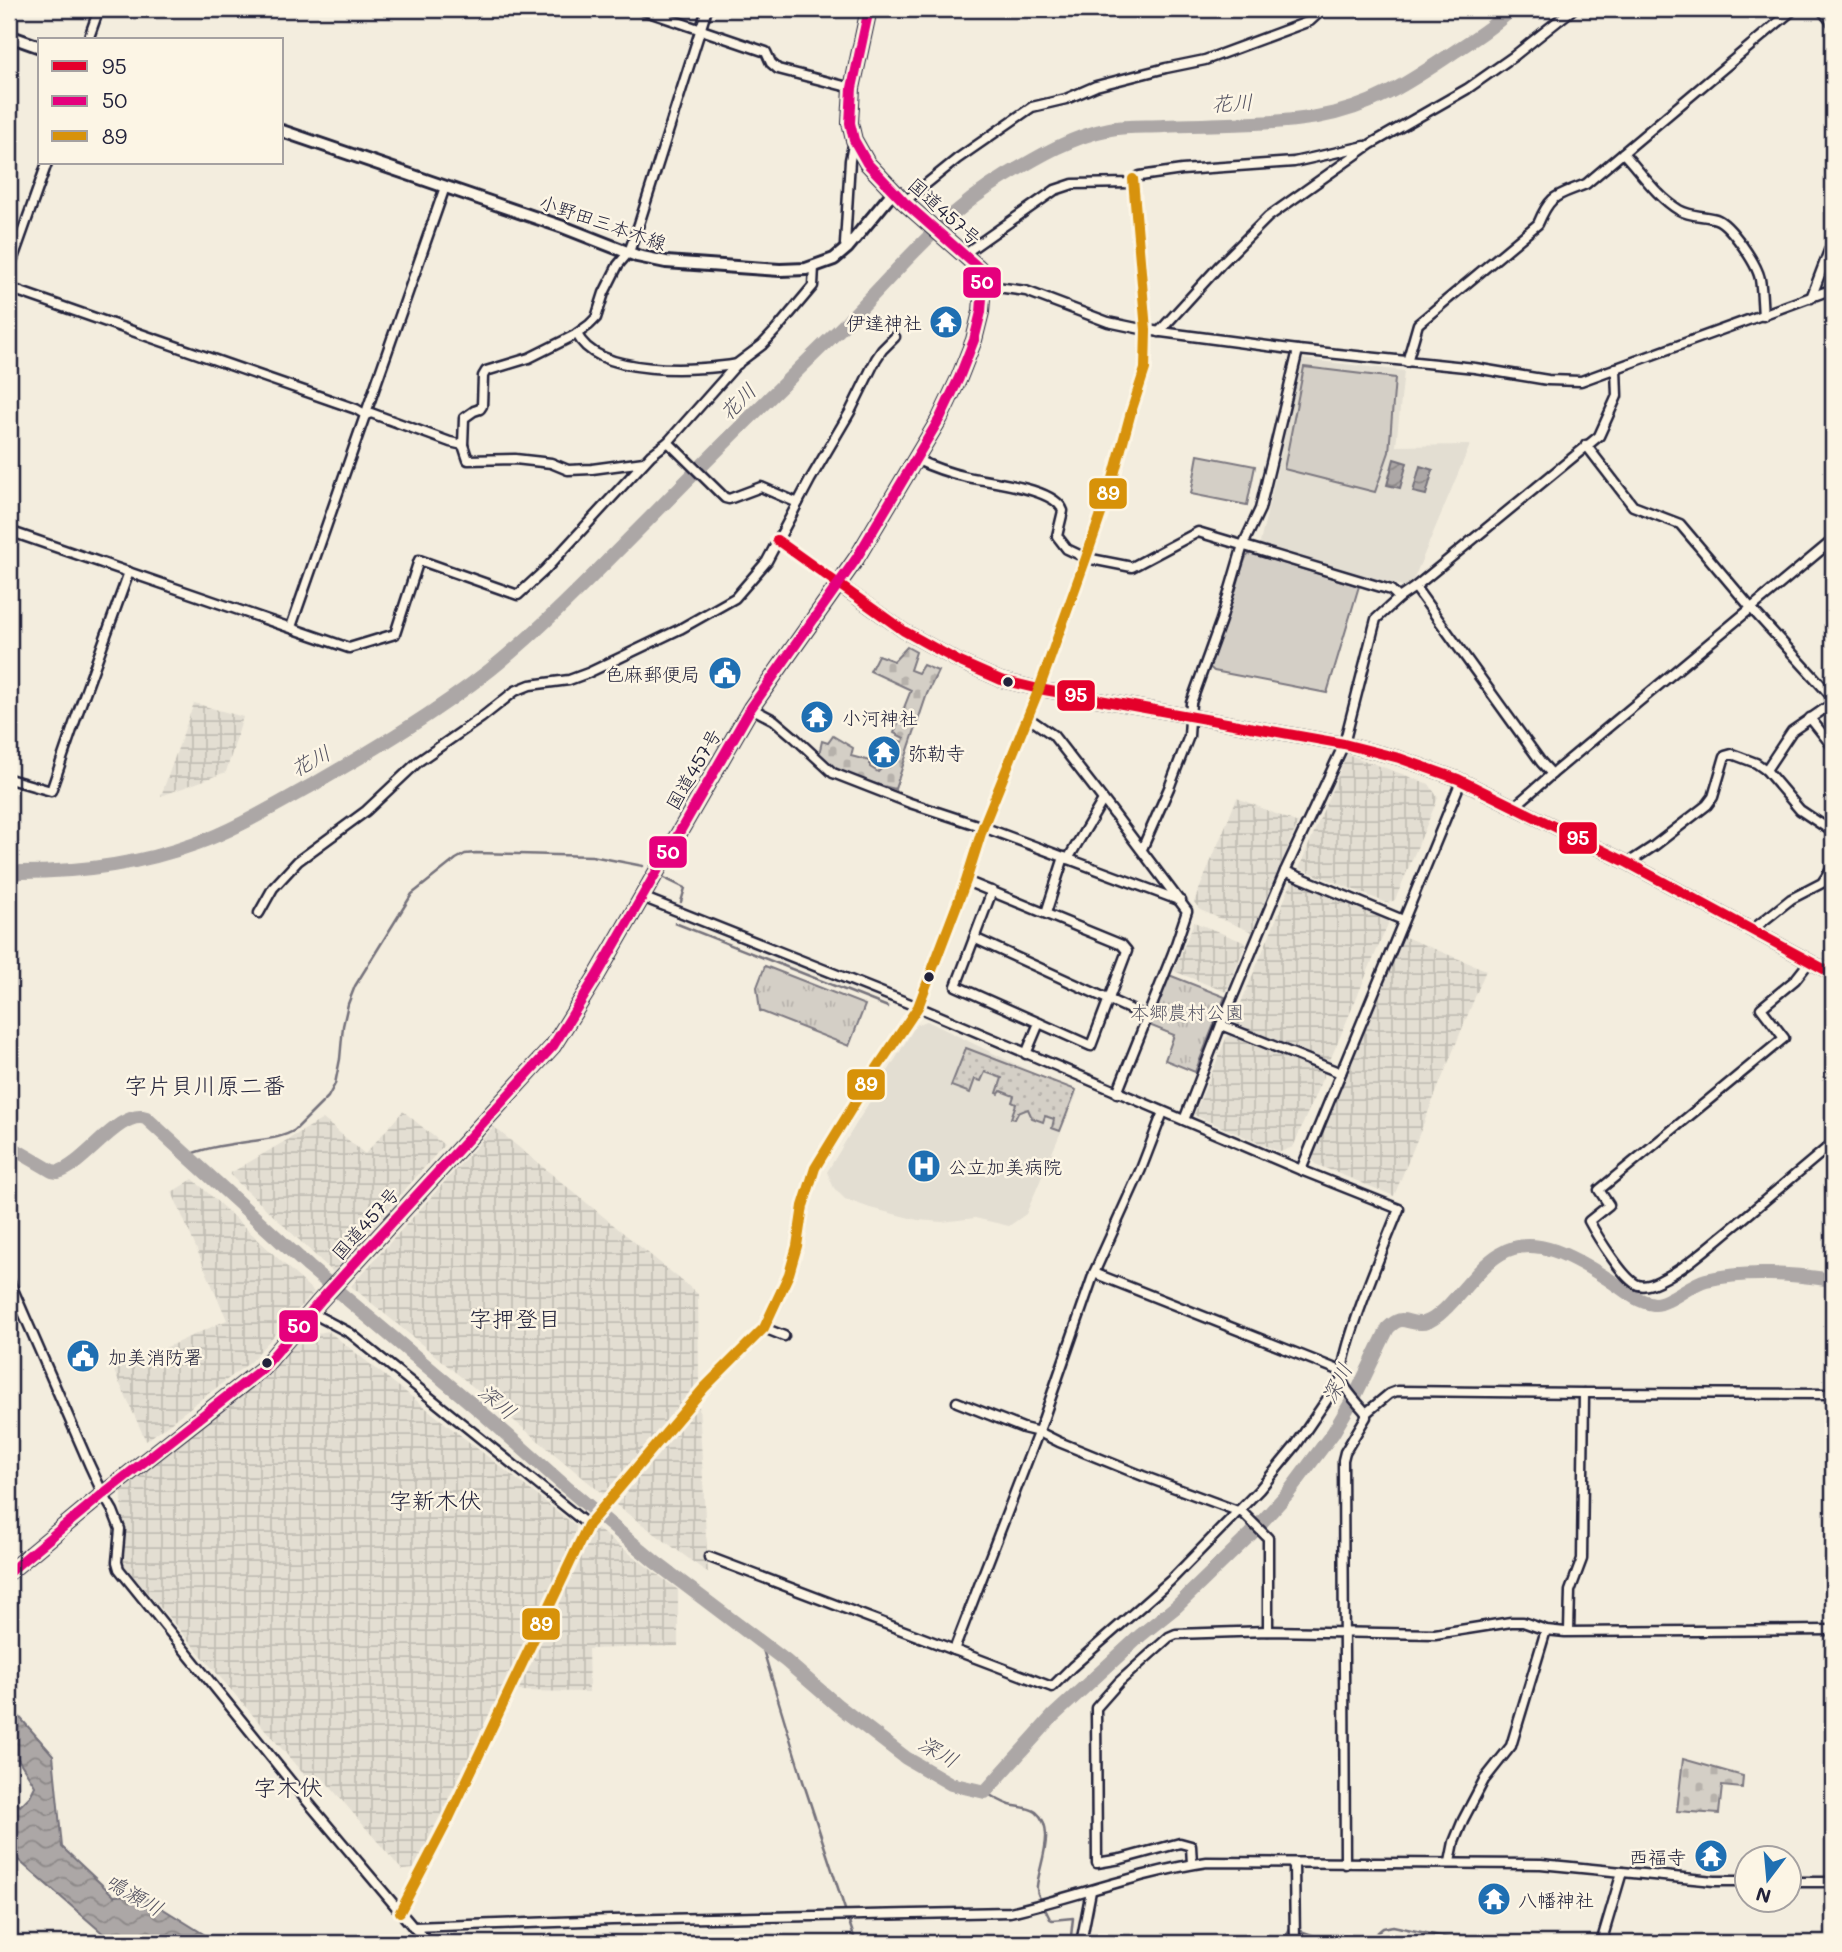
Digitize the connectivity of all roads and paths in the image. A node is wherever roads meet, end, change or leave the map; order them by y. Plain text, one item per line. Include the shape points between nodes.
1 (99, 9) edge
2 (640, 9) edge
3 (707, 9) edge
4 (869, 9) edge
5 (1323, 9) edge
6 (1573, 9) edge
7 (1794, 9) edge
8 (1821, 9) edge
9 (1833, 24) edge
10 (699, 30) junction
11 (9, 36) edge
12 (89, 38) edge
13 (38, 46) edge
14 (852, 88) junction
15 (284, 132) edge
16 (854, 140) junction
17 (1371, 144) junction
18 (1623, 153) junction
19 (47, 164) edge
20 (1133, 179) junction
21 (445, 187) junction
22 (894, 191) junction
23 (904, 202) junction
24 (1833, 240) edge
25 (847, 248) junction
26 (629, 252) junction
27 (964, 254) junction
28 (814, 266) junction
29 (9, 270) edge
30 (983, 285) junction
31 (9, 288) edge
32 (1833, 289) edge
33 (1811, 298) junction
34 (1763, 316) junction
35 (1146, 330) junction
36 (1159, 332) junction
37 (577, 334) junction
38 (895, 337) dead end
39 (1298, 350) junction
40 (1407, 362) junction
41 (738, 363) junction
42 (1616, 368) junction
43 (366, 415) junction
44 (463, 444) junction
45 (670, 444) junction
46 (1587, 445) junction
47 (915, 459) junction
48 (644, 462) junction
49 (798, 503) junction
50 (9, 531) edge
51 (777, 540) junction
52 (1833, 540) edge
53 (1243, 545) junction
54 (1086, 558) junction
55 (129, 572) junction
56 (838, 584) junction
57 (1415, 587) junction
58 (1399, 598) junction
59 (1751, 608) junction
60 (290, 627) junction
61 (1039, 689) junction
62 (1833, 700) edge
63 (751, 708) junction
64 (1027, 716) junction
65 (1191, 717) junction
66 (1810, 718) junction
67 (1344, 744) junction
68 (1833, 747) edge
69 (1766, 770) junction
70 (1552, 774) junction
71 (9, 779) edge
72 (1461, 780) junction
73 (1104, 800) junction
74 (1514, 807) junction
75 (983, 827) junction
76 (1833, 832) edge
77 (1142, 849) junction
78 (1066, 858) junction
79 (1628, 863) junction
80 (1833, 867) edge
81 (1285, 871) junction
82 (966, 881) junction
83 (992, 891) junction
84 (642, 897) junction
85 (1181, 901) junction
86 (259, 913) dead end
87 (1046, 914) junction
88 (1403, 920) junction
89 (1752, 930) junction
90 (974, 938) junction
91 (1810, 961) junction
92 (1833, 974) edge
93 (1109, 999) junction
94 (918, 1007) junction
95 (1147, 1017) junction
96 (1039, 1023) junction
97 (1220, 1025) junction
98 (1026, 1054) junction
99 (1341, 1073) junction
100 (1117, 1093) junction
101 (1163, 1112) junction
102 (1184, 1120) junction
103 (1833, 1143) edge
104 (1301, 1170) junction
105 (1094, 1273) junction
106 (9, 1280) edge
107 (310, 1312) junction
108 (764, 1328) junction
109 (783, 1336) dead end
110 (1342, 1378) junction
111 (1584, 1393) junction
112 (1833, 1394) edge
113 (957, 1402) dead end
114 (1366, 1413) junction
115 (1039, 1432) junction
116 (103, 1494) junction
117 (1242, 1513) junction
118 (590, 1523) junction
119 (709, 1556) dead end
120 (9, 1572) edge
121 (1546, 1630) junction
122 (1833, 1630) edge
123 (1268, 1631) junction
124 (1569, 1631) junction
125 (1344, 1633) junction
126 (954, 1650) junction
127 (1451, 1863) junction
128 (1192, 1864) junction
129 (1294, 1864) junction
130 (1345, 1864) junction
131 (1622, 1872) junction
132 (1734, 1881) edge
133 (1804, 1882) edge
134 (1833, 1882) edge
135 (1091, 1891) junction
136 (400, 1912) junction
137 (413, 1927) junction
138 (1295, 1939) edge
139 (1082, 1940) edge
140 (430, 1943) edge
141 (1311, 1943) edge
142 (1601, 1943) edge

1 - 12 street
2 - 10 street
3 - 10 street
4 - 14 highway, 国道457号
5 - 23 street via 1310,21 1205,60 1032,107
6 - 17 street via 1467,89
7 - 18 street
8 - 9 street
10 - 14 street via 766,52 778,69
10 - 26 street
11 - 13 main road
14 - 16 highway, 国道457号
15 - 21 main road, 小野田三本木線
16 - 22 highway, 国道457号 via 867,163
16 - 25 street
17 - 20 street via 1294,162 1182,170
17 - 36 street via 1268,217
18 - 34 street via 1681,211 1721,222 1733,234 1757,269
18 - 40 street via 1586,184 1546,204 1530,232 1420,322
19 - 29 street
20 - 27 street via 1130,183 1073,184 1055,190
20 - 35 street
21 - 26 main road, 小野田三本木線
21 - 43 street
22 - 23 highway, 国道457号
22 - 25 main road, 小野田三本木線
23 - 27 highway, 国道457号
24 - 33 street
25 - 28 main road, 小野田三本木線
26 - 28 main road, 小野田三本木線 via 704,266 796,270
26 - 37 street via 618,265 596,318
27 - 30 highway, 国道457号 via 979,268
28 - 41 street via 813,286 762,345
30 - 35 street via 1026,292 1108,323
30 - 47 highway, 国道457号 via 981,313 959,378
31 - 43 street
32 - 33 street
33 - 34 street
34 - 42 street
35 - 36 street
35 - 54 street via 1145,369
36 - 39 street
37 - 41 street via 592,350 639,367 705,369
37 - 44 street via 529,358 486,371 482,406 464,418
38 - 49 street via 876,359
39 - 40 street
39 - 53 street via 1260,509
40 - 42 street via 1581,381
41 - 45 street
42 - 46 street via 1615,402 1602,432
43 - 44 street
43 - 60 street
44 - 48 street via 468,460 515,459 568,470
45 - 48 street
45 - 49 street via 729,499 761,487
46 - 57 street
46 - 59 street via 1633,506 1680,524
47 - 54 street via 942,471 1016,486 1058,502 1063,511 1057,536 1067,549
47 - 56 highway, 国道457号
48 - 60 street via 518,595 419,560 395,634 349,648
49 - 51 street
50 - 55 street
51 - 56 street
51 - 86 street via 767,561 735,598 569,680 515,691 419,761 366,811 298,862 273,888
52 - 59 street
53 - 54 street via 1198,532 1132,567
53 - 58 street via 1391,590
53 - 65 street via 1191,703
54 - 61 street
55 - 60 street
55 - 71 street via 51,791
56 - 61 main road via 904,631 958,661 1000,680
56 - 63 highway, 国道457号
57 - 58 street
57 - 70 street
58 - 67 street via 1376,619
59 - 62 street
59 - 70 street
61 - 64 street
61 - 65 main road
62 - 66 street
63 - 75 street via 774,720 833,773
63 - 84 highway, 国道457号
64 - 73 street via 1053,735
64 - 75 street
65 - 67 main road
65 - 77 street via 1189,736
66 - 68 street
66 - 69 street via 1793,731
67 - 72 main road
67 - 81 street
69 - 76 street via 1800,810
69 - 79 street via 1731,754 1726,756 1707,805
70 - 74 street
72 - 74 main road
72 - 88 street
73 - 77 street
73 - 78 street
74 - 79 main road
75 - 78 street
75 - 82 street
77 - 85 street
78 - 85 street
78 - 87 street
79 - 89 main road
80 - 89 street via 1822,883 1787,902
81 - 88 street
81 - 97 street
82 - 83 street
82 - 94 street
83 - 87 street
83 - 90 street
84 - 94 street
84 - 107 highway, 国道457号 via 553,1046
85 - 95 street via 1187,911
87 - 93 street via 1127,951
88 - 99 street
89 - 91 main road
90 - 93 street
90 - 96 street via 956,986
91 - 92 main road
91 - 103 street via 1761,1009 1784,1038 1599,1190 1609,1205 1589,1221 1637,1285 1654,1284 1716,1241
93 - 95 street
93 - 96 street via 1091,1046
94 - 98 street
94 - 108 street via 815,1168 789,1274
95 - 100 street
96 - 98 street
97 - 99 street
97 - 102 street
98 - 100 street
99 - 104 street
100 - 101 street
101 - 102 street
101 - 105 street
102 - 104 street
104 - 110 street via 1399,1209 1348,1342
105 - 110 street
105 - 115 street
106 - 116 street
107 - 116 highway, 国道457号 via 262,1368
107 - 118 street via 350,1334
108 - 109 street
108 - 118 street via 704,1388
110 - 114 street
110 - 117 street
111 - 112 street
111 - 114 street via 1397,1391
111 - 124 street via 1582,1559 1570,1591
113 - 115 street
114 - 125 street via 1343,1460
115 - 117 street
115 - 126 street
116 - 120 highway, 国道457号
116 - 136 street via 120,1529 119,1569
117 - 123 street via 1268,1538
117 - 126 street via 1052,1687
118 - 136 street
119 - 126 street
121 - 124 street
121 - 125 street via 1511,1622 1436,1634
121 - 127 street via 1511,1745 1484,1780 1463,1820
122 - 124 street
123 - 125 street
123 - 128 street via 1175,1634 1096,1708 1097,1863 1180,1843 1191,1846
125 - 130 street
127 - 130 street
127 - 131 street via 1541,1864
128 - 129 street
128 - 135 street
129 - 130 street
129 - 138 street
131 - 132 street
131 - 142 street
133 - 134 street
135 - 137 street via 1010,1912
135 - 139 street
136 - 137 street
137 - 140 street
138 - 141 street

